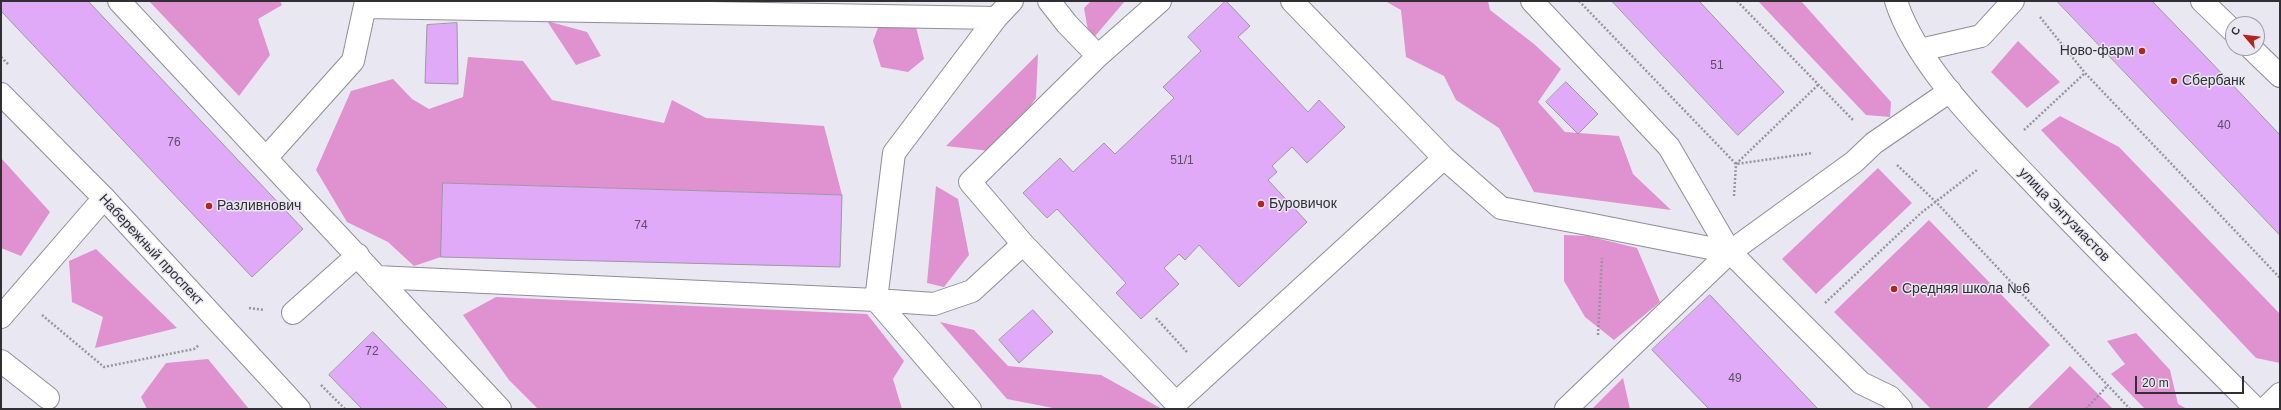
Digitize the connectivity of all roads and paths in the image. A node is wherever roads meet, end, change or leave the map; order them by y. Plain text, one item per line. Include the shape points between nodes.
1 (119, 1) edge
2 (1012, 1) edge
3 (1049, 1) edge
4 (1160, 1) edge
5 (1292, 1) edge
6 (1532, 1) edge
7 (1579, 1) edge
8 (1737, 1) edge
9 (1896, 1) edge
10 (2013, 1) edge
11 (2202, 1) edge
12 (366, 4) edge
13 (2037, 13) dead end
14 (996, 18) junction
15 (2225, 23) edge
16 (1920, 50) junction
17 (1098, 56) junction
18 (2259, 56) edge
19 (2085, 73) junction
20 (2280, 76) edge
21 (1818, 85) junction
22 (1950, 92) junction
23 (1, 94) edge
24 (1874, 143) junction
25 (2002, 150) junction
26 (1820, 151) dead end
27 (267, 157) junction
28 (1444, 158) junction
29 (1736, 164) junction
30 (104, 198) junction
31 (1733, 201) dead end
32 (1936, 202) junction
33 (1603, 226) junction
34 (1023, 244) junction
35 (1730, 252) junction
36 (358, 256) junction
37 (376, 277) junction
38 (2280, 278) edge
39 (20, 297) junction
40 (876, 300) junction
41 (293, 313) joint
42 (1, 317) edge
43 (1800, 325) junction
44 (222, 327) junction
45 (1598, 342) dead end
46 (1, 361) edge
47 (2108, 385) junction
48 (2280, 394) edge
49 (48, 398) dead end
50 (299, 409) edge
51 (500, 409) edge
52 (970, 409) edge
53 (1566, 409) edge
54 (1901, 409) edge
55 (2086, 409) edge
56 (2130, 409) edge
57 (2256, 409) edge
58 (2265, 409) edge

1 - 27 main road
2 - 14 main road
3 - 17 main road
4 - 17 main road
5 - 28 main road
6 - 35 main road via 1669,147
7 - 29 path
8 - 21 path
9 - 16 main road, улица Энтузиастов
10 - 16 main road via 1981,36
11 - 15 main road
12 - 14 main road
12 - 27 main road via 353,61
13 - 19 path
14 - 40 main road via 894,153
16 - 22 main road, улица Энтузиастов
17 - 34 main road via 970,182
18 - 20 main road
19 - 25 path
19 - 38 path
21 - 24 path
21 - 29 path
22 - 24 main road
22 - 25 main road, улица Энтузиастов
23 - 30 main road, Набережный проспект
24 - 32 path
24 - 35 main road via 1854,162
25 - 32 path
25 - 57 main road, улица Энтузиастов
26 - 29 path
27 - 36 main road
28 - 33 main road via 1501,208
28 - 34 main road via 1176,403
29 - 31 path
30 - 39 main road
30 - 44 main road, Набережный проспект
32 - 43 path
32 - 47 path
33 - 35 main road
33 - 45 path
34 - 40 main road via 972,291 934,304
35 - 43 main road
35 - 53 main road
36 - 37 main road
36 - 41 main road
37 - 40 main road
37 - 51 main road
39 - 42 main road
39 - 44 path via 104,367 194,349
40 - 52 main road
41 - 44 path via 247,308
43 - 54 main road via 1861,383 1890,397
44 - 50 main road, Набережный проспект
46 - 49 main road
47 - 55 path
47 - 56 path
48 - 58 main road

